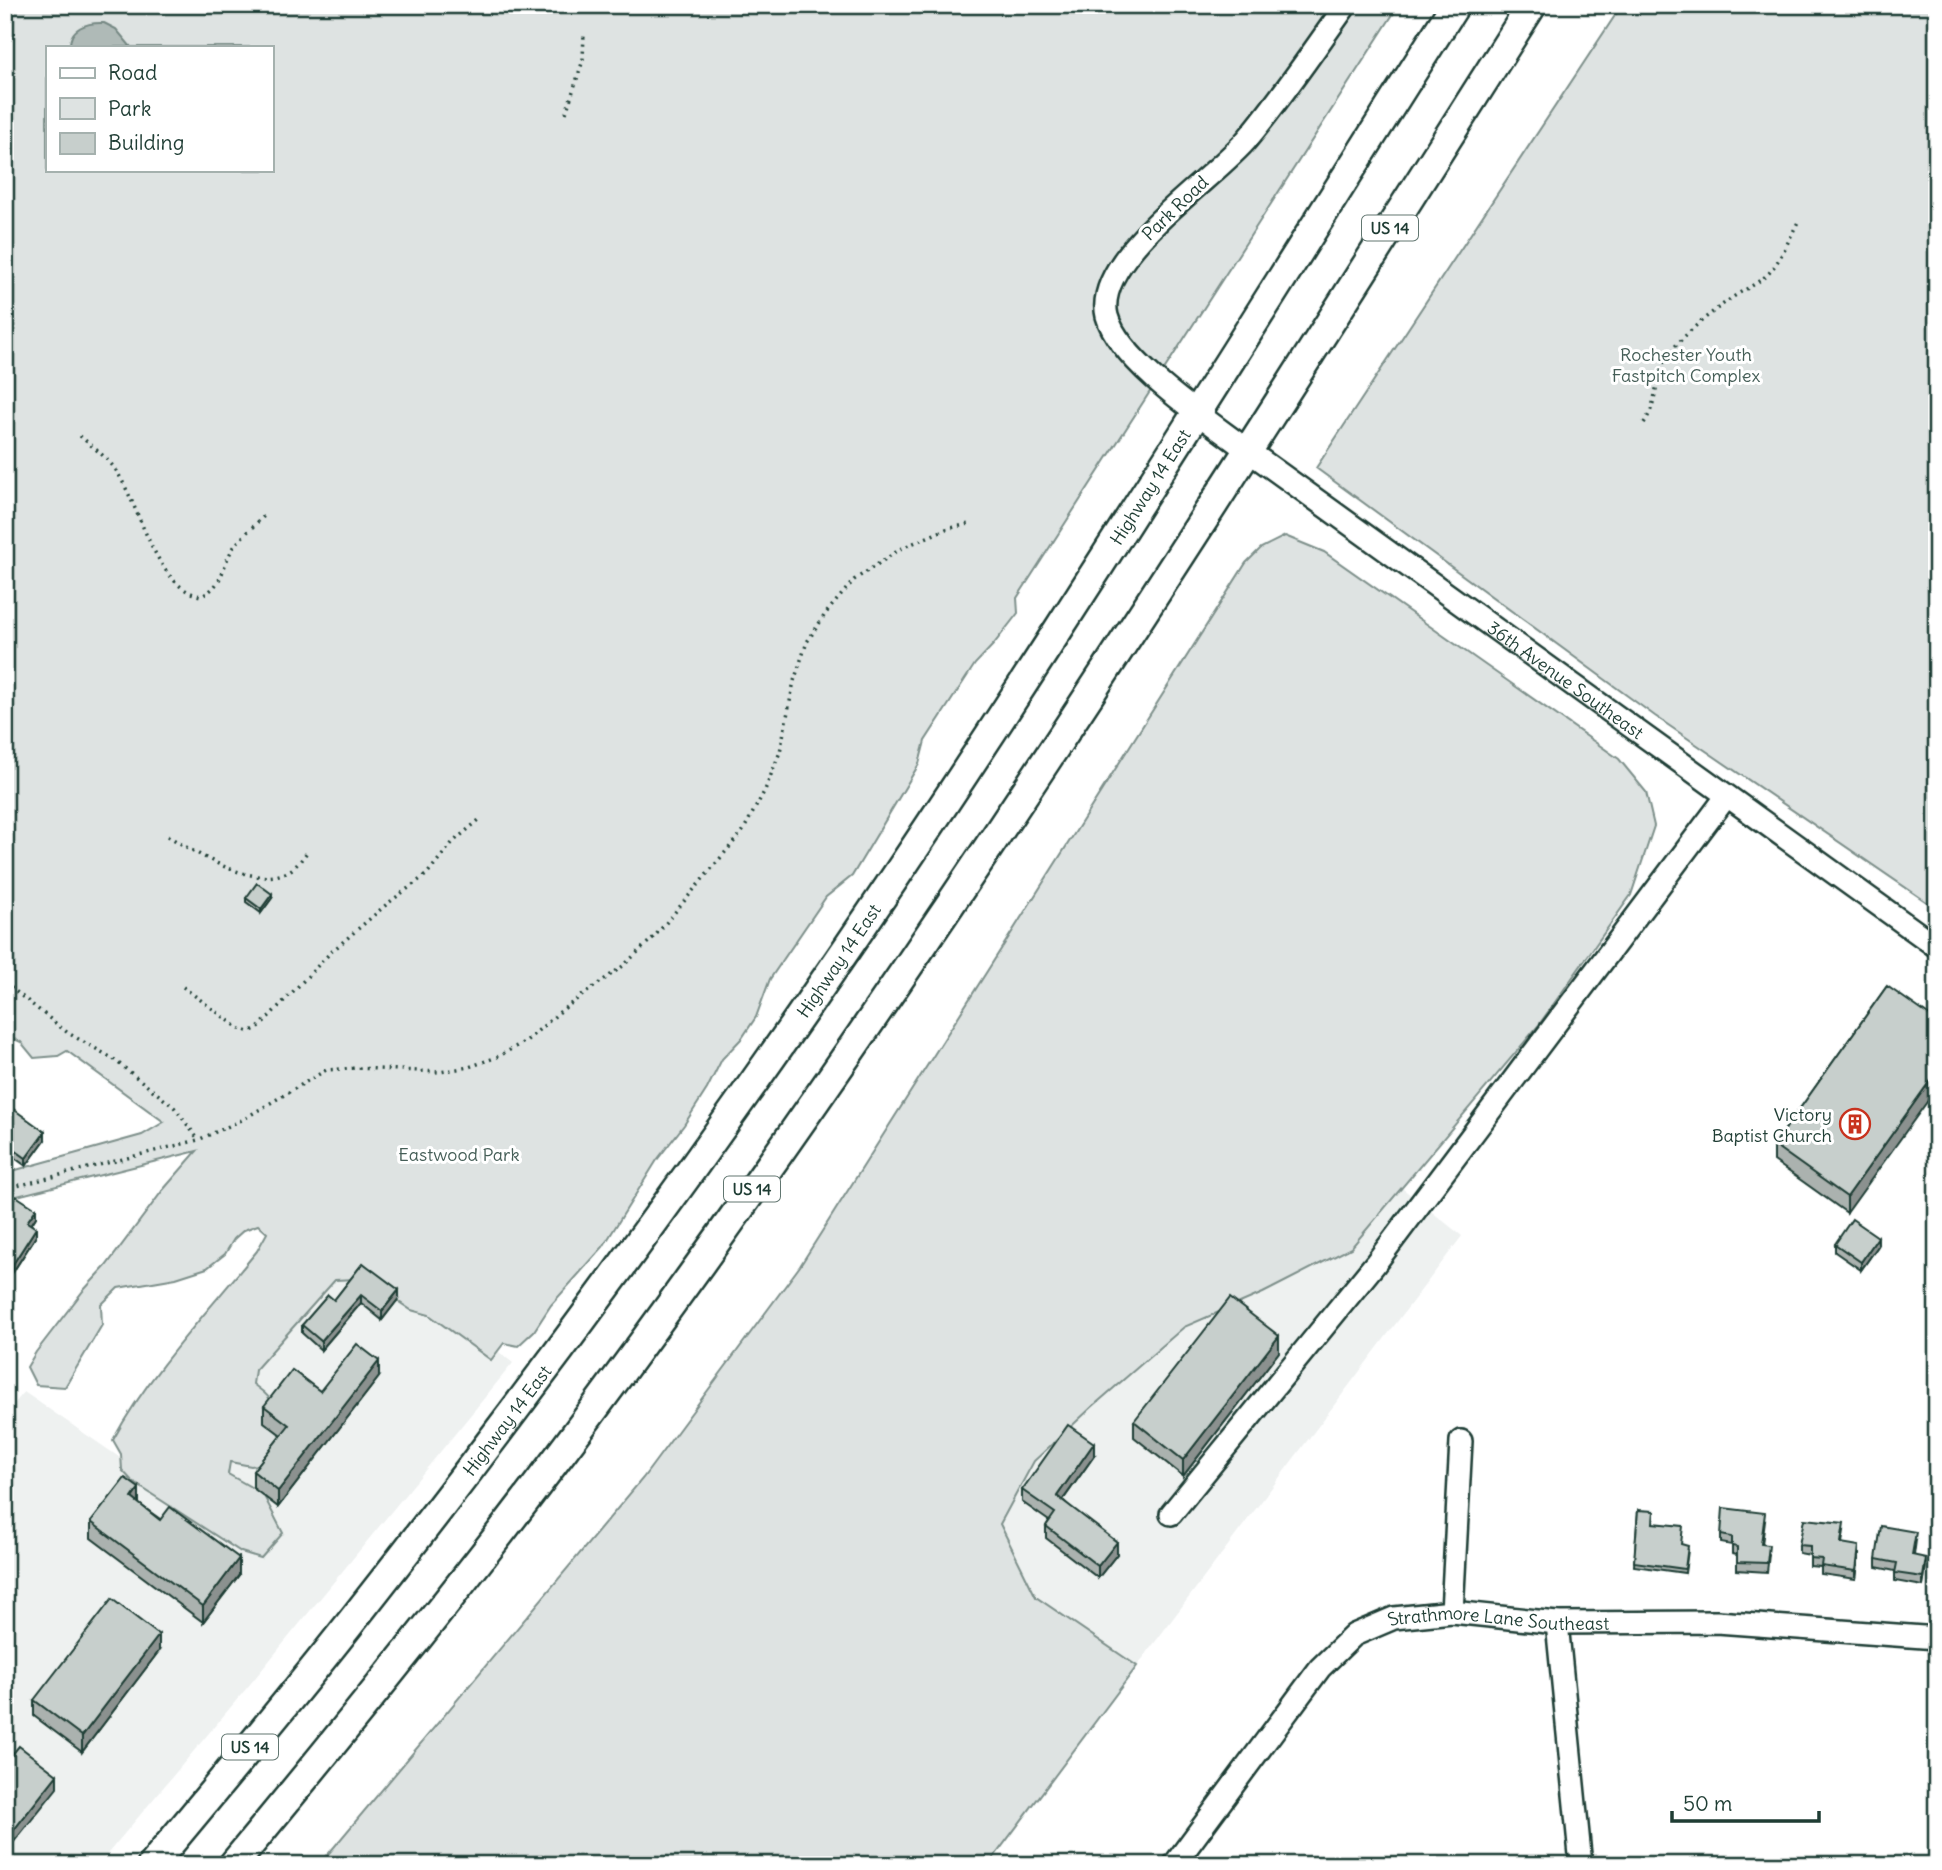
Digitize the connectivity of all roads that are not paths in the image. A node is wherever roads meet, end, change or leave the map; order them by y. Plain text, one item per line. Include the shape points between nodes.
1 (1346, 5) edge
2 (1455, 5) edge
3 (1532, 5) edge
4 (1197, 412) junction
5 (1247, 450) junction
6 (1726, 797) junction
7 (1937, 947) edge
8 (1461, 1441) dead end
9 (1171, 1514) dead end
10 (1452, 1612) junction
11 (1557, 1623) junction
12 (1937, 1638) edge
13 (152, 1865) edge
14 (233, 1865) edge
15 (1174, 1865) edge
16 (1581, 1865) edge

1 - 4 street, Park Road via 1246,141 1154,225 1113,280 1107,315 1121,343
2 - 4 main road, Highway 14 East / US 14
3 - 5 main road, US 14
4 - 5 street, 36th Avenue Southeast
4 - 13 main road, Highway 14 East / US 14 via 960,779 699,1160 497,1435 346,1629
5 - 6 street, 36th Avenue Southeast
5 - 14 main road, US 14 via 1004,824 710,1249 412,1647
6 - 7 street, 36th Avenue Southeast
6 - 9 street via 1375,1264
8 - 10 street
10 - 11 street, Strathmore Lane Southeast
10 - 15 street, Strathmore Lane Southeast via 1394,1618 1354,1635 1320,1668
11 - 12 street, Strathmore Lane Southeast via 1717,1622
11 - 16 street

